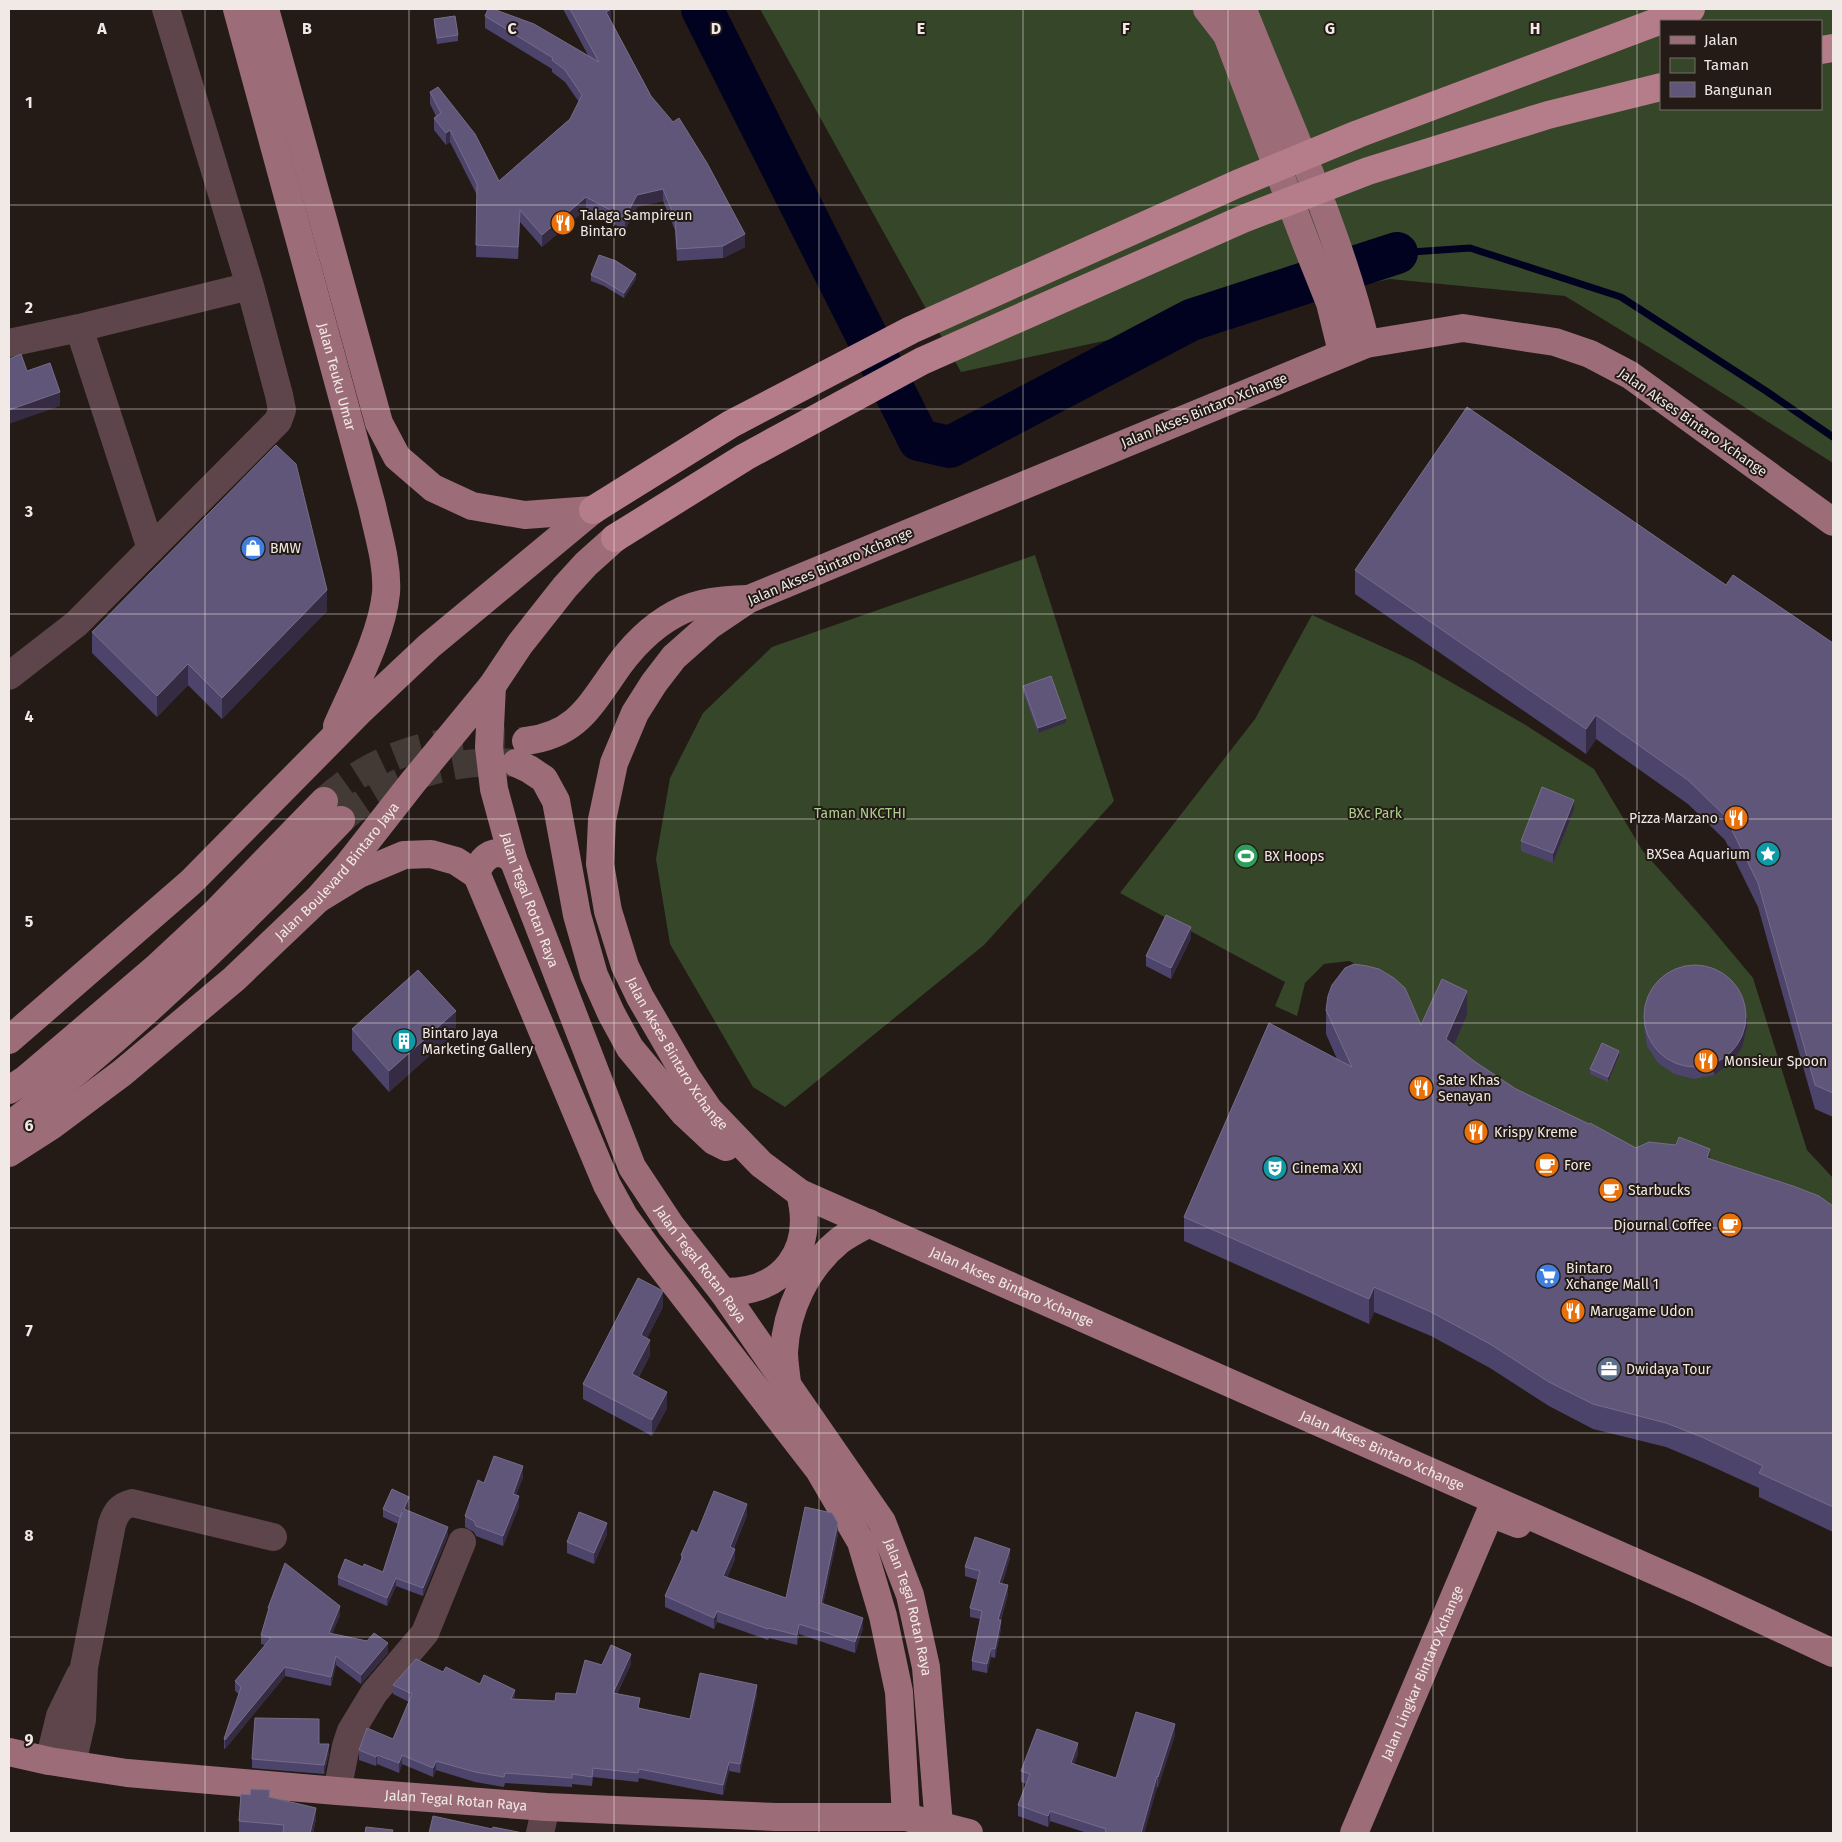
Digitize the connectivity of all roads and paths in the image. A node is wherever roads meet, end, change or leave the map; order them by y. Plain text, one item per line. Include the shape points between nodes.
1 (166, 9) edge
2 (236, 9) edge
3 (265, 9) edge
4 (1206, 9) edge
5 (1240, 9) edge
6 (1691, 9) edge
7 (1662, 20) edge
8 (1660, 21) edge
9 (1660, 87) edge
10 (250, 286) junction
11 (1341, 296) junction
12 (79, 328) junction
13 (9, 343) edge
14 (1354, 348) junction
15 (593, 510) junction
16 (1833, 522) edge
17 (615, 538) joint
18 (151, 549) junction
19 (749, 599) junction
20 (9, 676) edge
21 (492, 686) junction
22 (330, 741) junction
23 (513, 859) junction
24 (477, 875) junction
25 (318, 899) junction
26 (9, 1040) edge
27 (9, 1090) edge
28 (9, 1126) edge
29 (9, 1153) edge
30 (761, 1164) junction
31 (800, 1193) junction
32 (868, 1223) junction
33 (724, 1292) junction
34 (787, 1384) junction
35 (764, 1398) junction
36 (1490, 1513) joint
37 (273, 1537) dead end
38 (462, 1542) dead end
39 (1698, 1590) junction
40 (1833, 1654) edge
41 (9, 1752) edge
42 (61, 1763) junction
43 (337, 1791) junction
44 (546, 1807) junction
45 (906, 1817) junction
46 (938, 1825) junction
47 (540, 1833) edge
48 (969, 1833) edge
49 (1354, 1833) edge

1 - 10 street
2 - 22 main road, Jalan Teuku Umar via 383,555 386,592 379,624
3 - 15 main road, Jalan Teuku Umar via 379,423 397,457 433,488 472,506 525,515
4 - 11 main road via 1227,35 1306,243
5 - 11 main road via 1332,231
6 - 7 highway
8 - 15 highway via 1358,134 1237,184 911,330 731,424
9 - 17 highway via 1548,116 1368,171 1243,219 922,361 745,457
10 - 12 street
10 - 18 street via 279,395 282,410 278,421
11 - 14 main road
12 - 13 street
12 - 18 street
14 - 16 main road, Jalan Akses Bintaro Xchange via 1463,328 1555,342 1590,354 1630,375
14 - 19 main road, Jalan Akses Bintaro Xchange
15 - 22 main road via 429,646
17 - 21 main road, Jalan Boulevard Bintaro Jaya via 560,593
18 - 20 street via 76,624
19 - 30 main road, Jalan Akses Bintaro Xchange via 674,657 635,713 614,763 602,820 600,864 608,911 625,966 640,997 709,1110
19 - 30 main road via 708,602 675,614 656,626 624,658 576,722 521,752 530,769 544,780 556,801 586,951 604,998 630,1048 684,1113 714,1141
21 - 23 main road, Jalan Tegal Rotan Raya via 489,747 494,789
21 - 25 main road, Jalan Boulevard Bintaro Jaya
22 - 26 main road via 191,882
23 - 24 main road via 497,853 488,856 479,865
23 - 33 main road, Jalan Tegal Rotan Raya via 632,1167 671,1226
24 - 25 main road via 456,861 432,854 404,855 359,874
24 - 35 main road, Jalan Tegal Rotan Raya via 607,1185 624,1216
25 - 29 main road, Jalan Boulevard Bintaro Jaya via 234,979 129,1068
27 - 28 main road via 156,968 333,811 237,927 178,984
30 - 31 main road, Jalan Akses Bintaro Xchange
31 - 32 main road, Jalan Akses Bintaro Xchange
31 - 33 main road via 805,1226 802,1243 794,1258 771,1282 756,1289
32 - 34 main road via 839,1241 815,1266 798,1293 788,1322 784,1353
32 - 39 main road, Jalan Akses Bintaro Xchange
33 - 34 main road, Jalan Tegal Rotan Raya
34 - 35 main road
34 - 46 main road, Jalan Tegal Rotan Raya via 882,1522 910,1595 926,1667
35 - 45 main road, Jalan Tegal Rotan Raya via 819,1470 862,1542 883,1616 899,1692
36 - 39 main road, Jalan Akses Bintaro Xchange via 1676,1592
36 - 49 main road, Jalan Lingkar Bintaro Xchange
37 - 42 street via 132,1504 124,1505 116,1512 84,1667 82,1720
38 - 43 street via 425,1633 374,1693 351,1731
39 - 40 main road, Jalan Akses Bintaro Xchange
41 - 42 main road, Jalan Tegal Rotan Raya
42 - 43 main road, Jalan Tegal Rotan Raya via 127,1773
43 - 44 main road, Jalan Tegal Rotan Raya
44 - 45 main road, Jalan Tegal Rotan Raya via 776,1817
44 - 47 street
45 - 46 main road, Jalan Tegal Rotan Raya
46 - 48 main road, Jalan Tegal Rotan Raya

